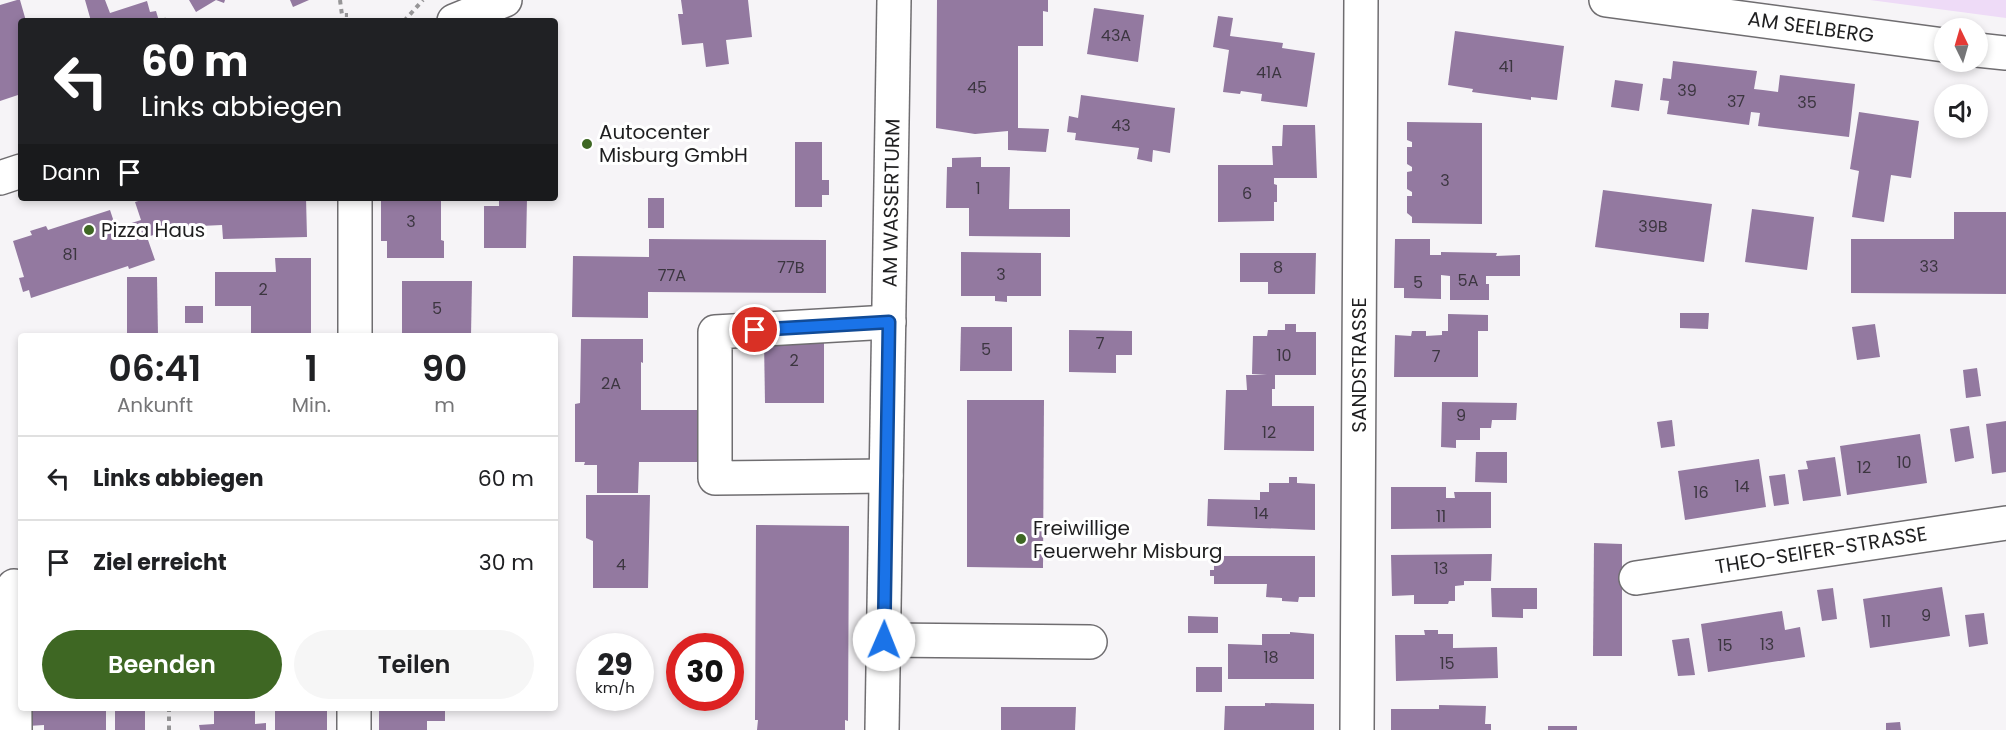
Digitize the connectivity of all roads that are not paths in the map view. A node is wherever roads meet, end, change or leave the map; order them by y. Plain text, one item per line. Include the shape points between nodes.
1 (506, 0) edge
2 (894, 0) edge
3 (1361, 0) edge
4 (1606, 0) edge
5 (461, 18) edge
6 (1934, 44) edge
7 (1988, 51) edge
8 (2006, 53) edge
9 (18, 172) edge
10 (0, 178) edge
11 (355, 201) edge
12 (889, 322) junction
13 (355, 333) edge
14 (886, 476) junction
15 (2006, 523) edge
16 (1636, 578) dead end
17 (14, 586) dead end
18 (884, 640) junction
19 (1090, 642) dead end
20 (354, 711) edge
21 (15, 730) edge
22 (354, 730) edge
23 (882, 730) edge
24 (1357, 730) edge

1 - 5 street
2 - 12 street, AM WASSERTURM
3 - 24 street, SANDSTRASSE
4 - 6 street, AM SEELBERG
7 - 8 street
9 - 10 street
11 - 13 street
12 - 14 street, AM WASSERTURM
12 - 14 street via 715,332 715,477
14 - 18 street, AM WASSERTURM
15 - 16 street, THEO-SEIFER-STRASSE
17 - 21 street
18 - 19 street
18 - 23 street, AM WASSERTURM
20 - 22 street

